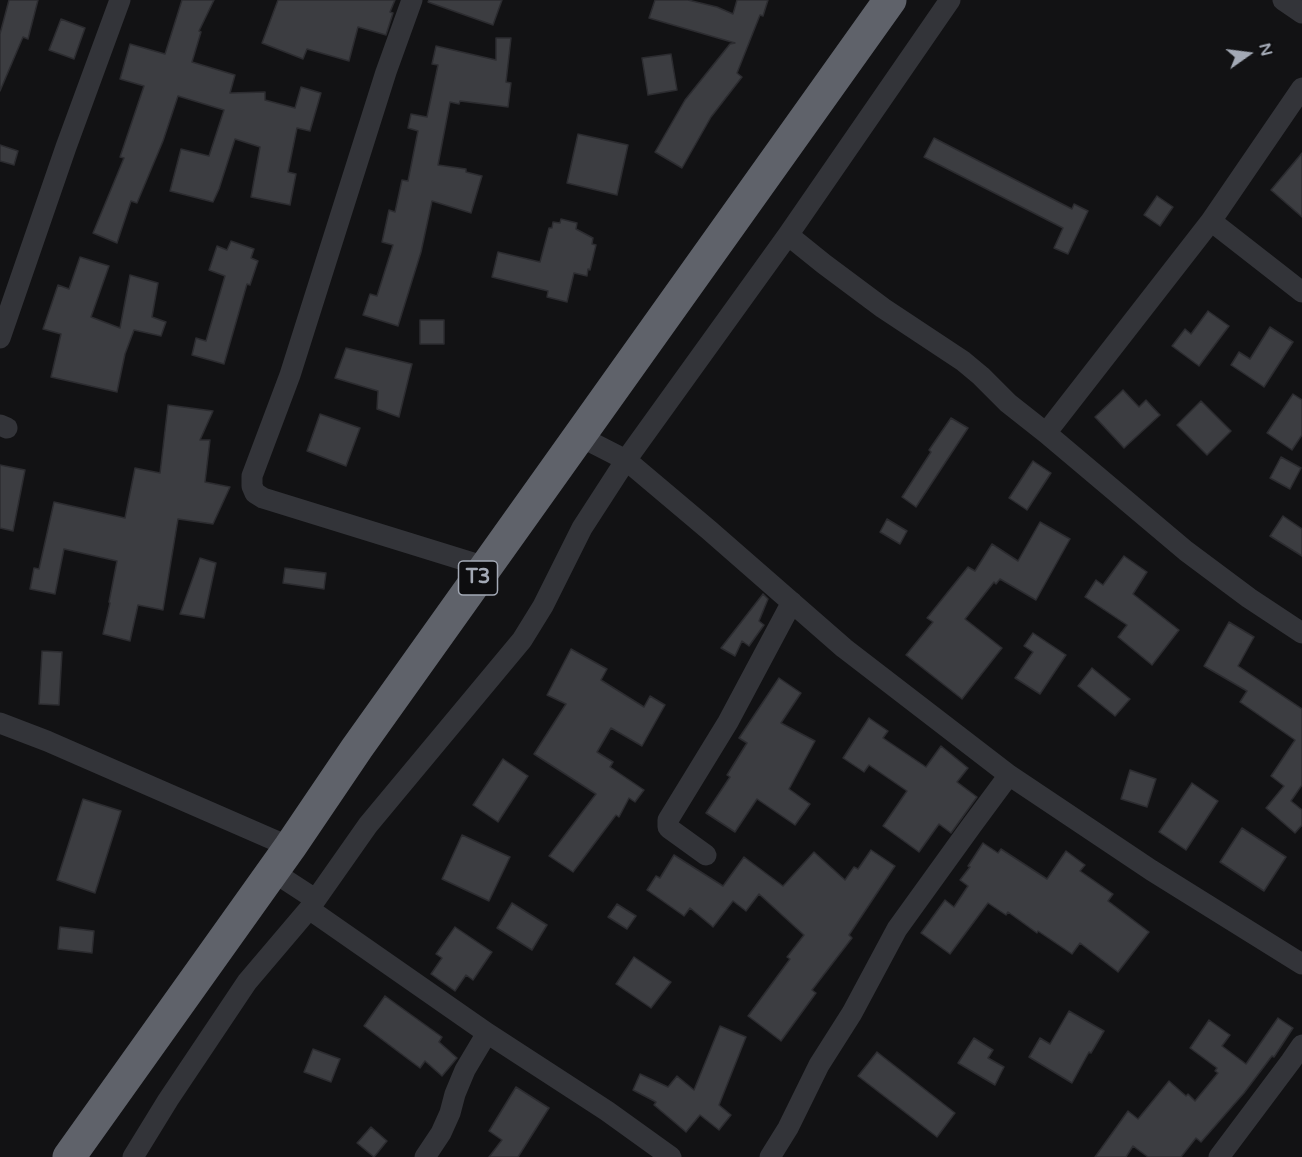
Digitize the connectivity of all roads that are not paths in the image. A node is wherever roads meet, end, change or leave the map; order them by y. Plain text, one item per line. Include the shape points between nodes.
1 (120, 0) edge
2 (412, 0) edge
3 (890, 0) edge
4 (950, 0) edge
5 (1283, 0) edge
6 (1302, 13) edge
7 (1302, 88) edge
8 (1211, 221) junction
9 (788, 235) junction
10 (1302, 292) edge
11 (0, 338) edge
12 (1046, 433) junction
13 (579, 436) junction
14 (626, 460) junction
15 (486, 567) junction
16 (792, 602) junction
17 (1302, 633) edge
18 (0, 723) edge
19 (1010, 775) junction
20 (706, 855) dead end
21 (281, 859) junction
22 (312, 904) junction
23 (1302, 964) edge
24 (487, 1033) junction
25 (1298, 1059) edge
26 (69, 1157) edge
27 (134, 1157) edge
28 (425, 1157) edge
29 (671, 1157) edge
30 (770, 1157) edge
31 (1219, 1157) edge

1 - 11 street
2 - 15 street via 290,375 252,476 252,486 263,498
3 - 13 highway, T3
4 - 9 street
5 - 6 street
7 - 8 street
8 - 10 street
8 - 12 street
9 - 12 street via 875,302 963,361
9 - 14 street
12 - 17 street via 1186,551
13 - 14 street
13 - 15 highway, T3
14 - 16 street
14 - 22 street via 582,528 522,640 368,825
15 - 21 highway, T3
16 - 19 street via 844,648
16 - 20 street via 728,722 668,820 670,829
18 - 21 street via 47,741
19 - 23 street via 1151,870
19 - 30 street via 897,929
21 - 22 street
21 - 26 highway, T3
22 - 24 street
22 - 27 street via 247,982
24 - 28 street via 465,1070 441,1133
24 - 29 street
25 - 31 street

